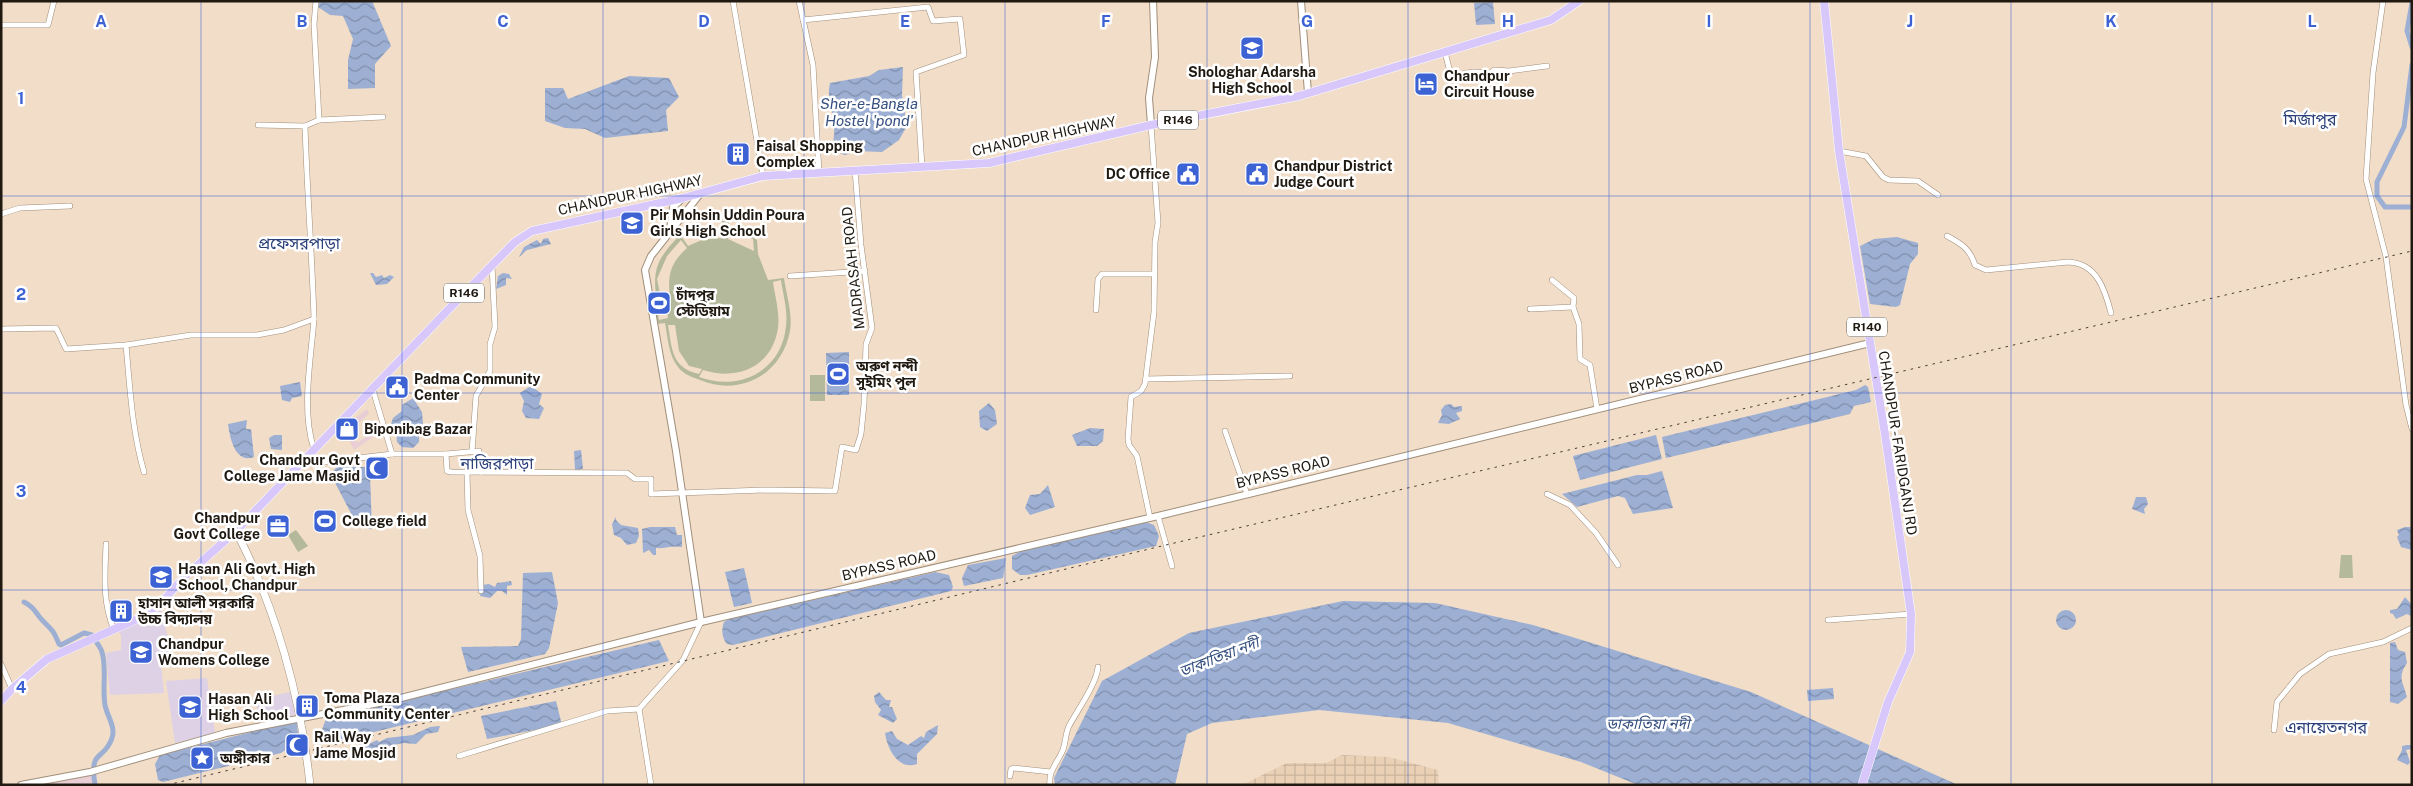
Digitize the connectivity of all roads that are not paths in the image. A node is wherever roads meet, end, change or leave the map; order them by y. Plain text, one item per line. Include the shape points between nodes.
1 (54, 1) edge
2 (316, 1) edge
3 (733, 1) edge
4 (799, 1) edge
5 (1153, 1) edge
6 (1301, 1) edge
7 (1580, 1) edge
8 (1824, 1) edge
9 (2383, 1) edge
10 (928, 4) edge
11 (802, 20) junction
12 (1, 25) edge
13 (1445, 52) junction
14 (1547, 66) dead end
15 (1308, 93) junction
16 (383, 116) dead end
17 (319, 120) junction
18 (258, 125) dead end
19 (1151, 125) junction
20 (305, 126) junction
21 (1839, 151) junction
22 (922, 167) junction
23 (855, 170) junction
24 (819, 173) junction
25 (763, 176) junction
26 (700, 194) junction
27 (1938, 195) dead end
28 (683, 198) junction
29 (70, 206) dead end
30 (1, 214) edge
31 (670, 231) junction
32 (1947, 236) dead end
33 (492, 266) junction
34 (865, 271) junction
35 (1154, 274) junction
36 (790, 276) dead end
37 (1552, 280) dead end
38 (1573, 307) junction
39 (1530, 309) dead end
40 (1096, 310) dead end
41 (2111, 313) dead end
42 (314, 319) junction
43 (1, 329) edge
44 (1870, 342) junction
45 (126, 345) junction
46 (1290, 376) dead end
47 (1146, 380) junction
48 (373, 390) junction
49 (1597, 409) junction
50 (2412, 430) edge
51 (1225, 431) dead end
52 (314, 449) junction
53 (472, 452) junction
54 (392, 454) junction
55 (446, 454) junction
56 (300, 465) junction
57 (144, 472) dead end
58 (467, 472) junction
59 (480, 472) junction
60 (683, 494) junction
61 (1247, 494) junction
62 (1546, 494) dead end
63 (1158, 516) junction
64 (1150, 518) junction
65 (236, 531) junction
66 (106, 544) dead end
67 (1618, 565) dead end
68 (1172, 566) dead end
69 (480, 591) dead end
70 (1911, 614) junction
71 (1828, 620) dead end
72 (701, 622) junction
73 (2412, 628) edge
74 (114, 630) junction
75 (1, 664) edge
76 (1098, 667) dead end
77 (12, 688) junction
78 (1, 701) edge
79 (639, 709) junction
80 (300, 719) junction
81 (2274, 730) dead end
82 (459, 756) dead end
83 (1051, 772) junction
84 (1010, 776) dead end
85 (21, 785) edge
86 (310, 785) edge
87 (651, 785) edge
88 (1050, 785) edge
89 (1862, 785) edge

1 - 12 street via 48,25
2 - 17 street via 314,24
3 - 25 street
4 - 11 street
5 - 19 street via 1155,57 1149,98
6 - 15 street
7 - 13 main road, CHANDPUR HIGHWAY / R146 via 1551,20
8 - 21 main road, CHANDPUR - FARIDGANJ RD / R140
9 - 50 street via 2373,73 2366,179 2386,257
10 - 11 street
10 - 22 street via 933,21 960,19 964,55 916,72
11 - 24 street via 813,65
13 - 14 street via 1451,76
13 - 15 main road, CHANDPUR HIGHWAY / R146
15 - 19 main road, CHANDPUR HIGHWAY / R146
16 - 17 street
17 - 20 street
18 - 20 street
19 - 22 main road, CHANDPUR HIGHWAY / R146 via 989,163
19 - 35 street via 1158,223
20 - 42 street
21 - 27 street via 1866,156 1883,177 1918,181
21 - 44 main road, CHANDPUR - FARIDGANJ RD / R140
22 - 23 main road, CHANDPUR HIGHWAY / R146
23 - 24 main road, CHANDPUR HIGHWAY / R146
23 - 34 street, MADRASAH ROAD
24 - 25 main road, CHANDPUR HIGHWAY / R146
25 - 26 main road, CHANDPUR HIGHWAY / R146
26 - 28 main road, CHANDPUR HIGHWAY / R146
26 - 31 street
28 - 31 street via 674,207
28 - 33 main road, CHANDPUR HIGHWAY / R146 via 532,231 515,242
29 - 30 street via 20,208
31 - 60 street via 647,263 646,278
32 - 41 street via 1964,245 1975,265 1986,270 2068,262 2081,265 2099,278
33 - 48 main road, CHANDPUR HIGHWAY / R146
33 - 53 street via 495,327 490,344 490,371 479,387 475,402
34 - 36 street
34 - 60 street, MADRASAH ROAD via 872,328 866,344 861,434 856,450 842,447 835,491
35 - 40 street via 1102,274 1098,279
35 - 47 street via 1154,312
37 - 38 street via 1574,298
38 - 39 street
38 - 49 street via 1579,324 1580,358 1590,365
42 - 45 street via 257,336 191,335
42 - 52 street via 309,421
43 - 45 street via 56,328 66,349
44 - 49 street, BYPASS ROAD
44 - 70 main road, CHANDPUR - FARIDGANJ RD / R140
45 - 57 street via 136,445
46 - 47 street
47 - 64 street via 1144,388 1131,397 1128,438 1137,456
48 - 52 main road, CHANDPUR HIGHWAY / R146
48 - 54 street
49 - 61 street, BYPASS ROAD
51 - 61 street
52 - 56 main road, CHANDPUR HIGHWAY / R146
53 - 55 street
53 - 59 street via 479,451
54 - 55 street
54 - 56 street
55 - 58 street via 447,471
56 - 65 main road, CHANDPUR HIGHWAY / R146
58 - 59 street
58 - 69 street via 468,510 480,556
59 - 60 street via 627,473 635,479 651,479 651,494
60 - 72 street
61 - 63 street, BYPASS ROAD
62 - 67 street via 1570,505
63 - 64 street, BYPASS ROAD
63 - 68 street
64 - 72 street, BYPASS ROAD
65 - 74 main road, CHANDPUR HIGHWAY via 183,578 163,601 144,616
65 - 80 main road via 270,611
66 - 74 street via 104,596
70 - 71 street
70 - 89 main road, CHANDPUR - FARIDGANJ RD / R140 via 1910,652 1888,702
72 - 79 street via 683,660
72 - 80 street, BYPASS ROAD via 389,701
73 - 81 street via 2383,642 2329,654 2300,674 2277,702
74 - 77 main road, CHANDPUR HIGHWAY via 48,659
75 - 77 street
76 - 83 street via 1097,676 1069,727 1063,751
77 - 78 main road
79 - 82 street via 607,710
79 - 87 street
80 - 85 street, BYPASS ROAD via 226,733 98,770
80 - 86 main road
83 - 84 street via 1012,768
83 - 88 street

